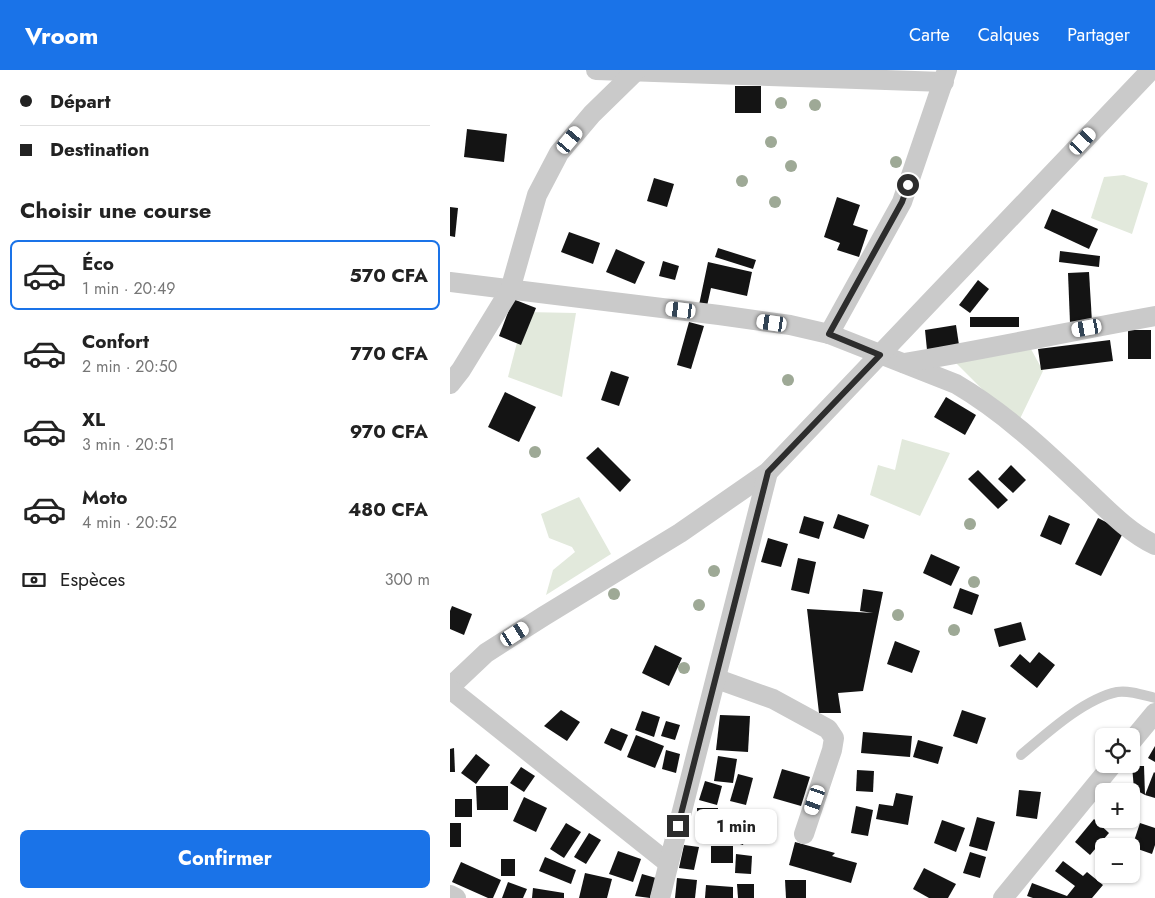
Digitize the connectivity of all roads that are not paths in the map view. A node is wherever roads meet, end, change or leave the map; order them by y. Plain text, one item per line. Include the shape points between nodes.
1 (596, 70) edge
2 (1151, 70) edge
3 (634, 72) junction
4 (946, 76) edge
5 (450, 282) edge
6 (510, 290) junction
7 (1155, 316) edge
8 (829, 334) junction
9 (880, 355) junction
10 (904, 363) junction
11 (450, 384) edge
12 (768, 472) junction
13 (1155, 545) edge
14 (716, 678) junction
15 (450, 688) edge
16 (1155, 698) edge
17 (1155, 714) edge
18 (1140, 732) edge
19 (1021, 755) dead end
20 (1107, 773) edge
21 (804, 834) dead end
22 (668, 863) junction
23 (450, 895) edge
24 (456, 898) edge
25 (660, 898) edge
26 (1003, 898) edge

1 - 3 street
2 - 9 street
3 - 4 street
3 - 6 street via 559,153 537,195
4 - 8 street via 902,202
5 - 6 street
6 - 8 street via 790,325
6 - 11 street
7 - 10 street
8 - 9 street
9 - 10 street
9 - 12 street
10 - 13 street via 956,384 980,399 1035,442 1120,521
12 - 14 street
12 - 15 street via 680,533 486,653
14 - 21 street via 774,699 828,729 834,738
14 - 22 street
15 - 22 street
16 - 19 lane via 1118,692 1096,699 1056,725
17 - 18 street
20 - 26 street
22 - 25 street
23 - 24 street

